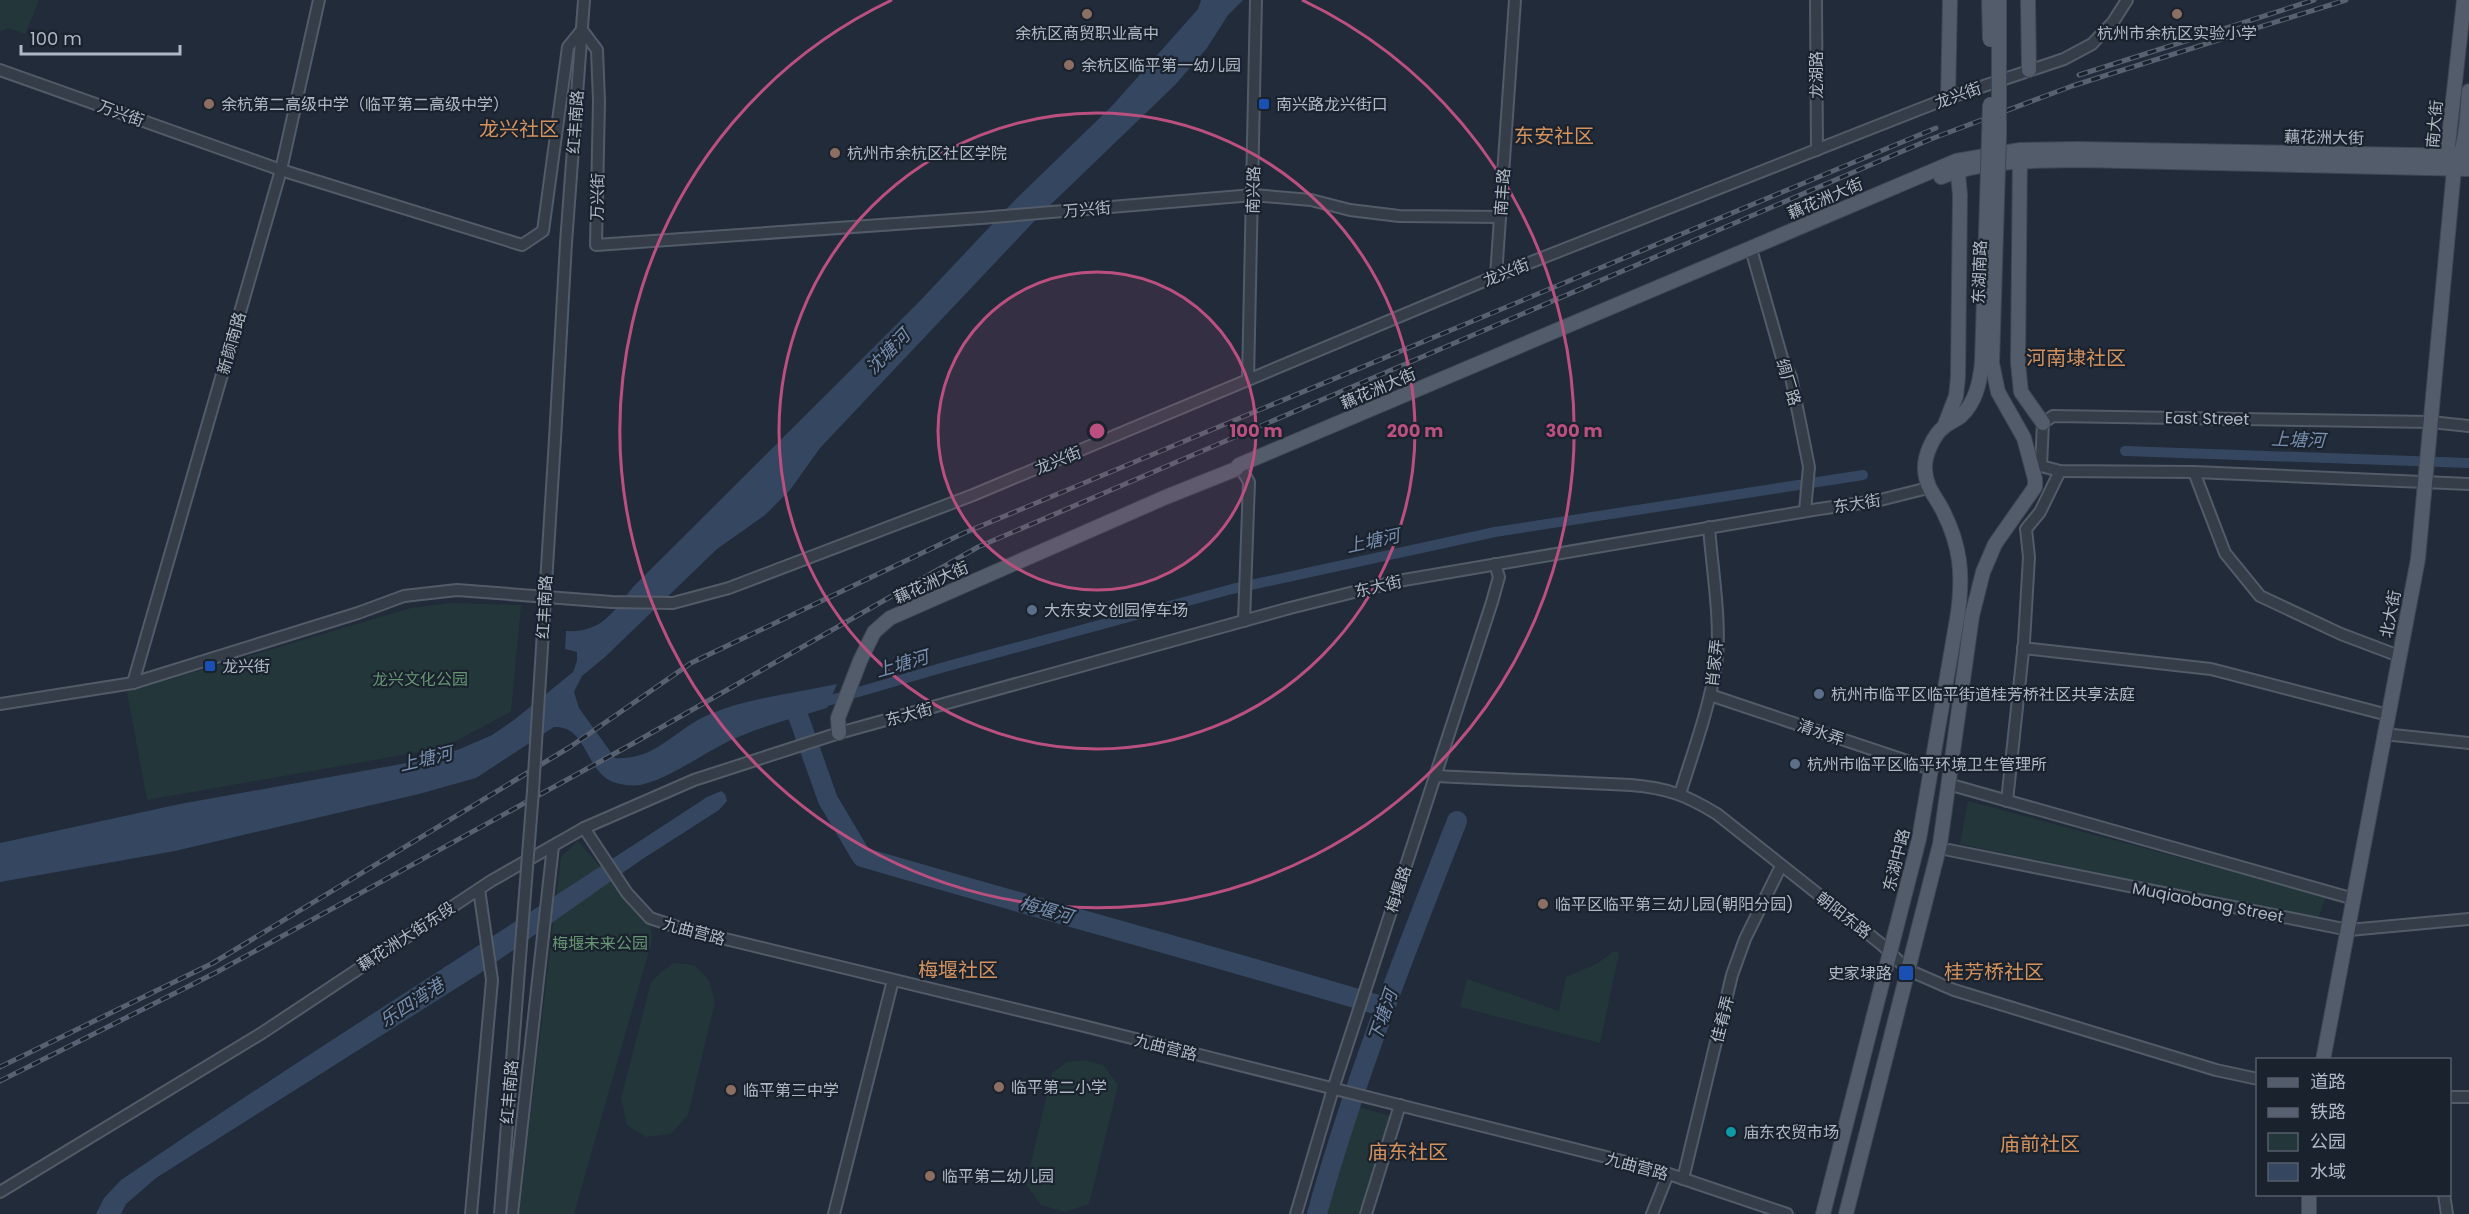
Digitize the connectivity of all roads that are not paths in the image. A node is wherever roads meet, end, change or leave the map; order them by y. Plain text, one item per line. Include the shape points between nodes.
1 (319, 0) edge
2 (584, 0) edge
3 (1256, 0) edge
4 (1515, 0) edge
5 (1816, 0) edge
6 (1950, 0) edge
7 (1989, 0) edge
8 (1999, 0) edge
9 (2028, 0) edge
10 (2127, 0) edge
11 (2464, 0) edge
12 (582, 30) junction
13 (0, 70) edge
14 (2029, 70) junction
15 (2469, 91) edge
16 (1948, 98) junction
17 (1816, 150) junction
18 (2459, 155) edge
19 (2020, 156) junction
20 (1957, 166) junction
21 (2454, 169) junction
22 (2469, 169) edge
23 (281, 170) junction
24 (1253, 195) junction
25 (1500, 217) junction
26 (1753, 256) junction
27 (1496, 276) junction
28 (1987, 363) junction
29 (1248, 380) junction
30 (2048, 419) junction
31 (2431, 422) junction
32 (2469, 426) edge
33 (1944, 427) junction
34 (2037, 467) junction
35 (1239, 468) junction
36 (2060, 471) junction
37 (2194, 472) junction
38 (2425, 481) junction
39 (2469, 484) edge
40 (1928, 488) junction
41 (1805, 511) junction
42 (1709, 527) junction
43 (1495, 564) junction
44 (1244, 621) junction
45 (2023, 648) junction
46 (2399, 656) junction
47 (133, 683) junction
48 (1710, 695) junction
49 (0, 704) edge
50 (2388, 715) junction
51 (838, 734) junction
52 (2384, 734) junction
53 (2469, 743) edge
54 (1931, 769) junction
55 (1435, 776) junction
56 (1948, 784) junction
57 (1680, 794) junction
58 (2007, 801) junction
59 (584, 828) junction
60 (553, 846) junction
61 (1949, 850) dead end
62 (1781, 866) junction
63 (479, 888) junction
64 (2354, 899) junction
65 (2469, 920) edge
66 (2349, 930) junction
67 (1890, 952) junction
68 (1908, 970) junction
69 (893, 980) junction
70 (2323, 1058) edge
71 (2256, 1079) edge
72 (1333, 1089) junction
73 (2451, 1097) edge
74 (2469, 1098) edge
75 (1397, 1105) junction
76 (1668, 1174) junction
77 (1683, 1179) junction
78 (0, 1192) edge
79 (2309, 1196) edge
80 (2444, 1196) edge
81 (471, 1214) edge
82 (500, 1214) edge
83 (512, 1214) edge
84 (834, 1214) edge
85 (1296, 1214) edge
86 (1366, 1214) edge
87 (1652, 1214) edge
88 (1787, 1214) edge
89 (1822, 1214) edge
90 (1846, 1214) edge
91 (2309, 1214) edge
92 (2447, 1214) edge

1 - 23 street, 新颜南路
2 - 12 street, 红丰南路
3 - 24 street, 南兴路
4 - 25 street, 南丰路
5 - 17 street, 龙湖路
6 - 16 main road
7 - 28 main road, 东湖南路, bridge
8 - 28 main road, 东湖南路, bridge via 1999,136
9 - 14 main road
10 - 14 street, 龙兴街 via 2092,44 2064,59
11 - 18 main road, 南大街
12 - 23 street, 万兴街 via 568,46 543,231 522,245
12 - 24 street, 万兴街 via 597,50 596,245
12 - 82 street, 红丰南路, bridge via 533,791
13 - 23 street, 万兴街
14 - 16 street, 龙兴街
15 - 18 main road, 南大街
16 - 17 street, 龙兴街
17 - 27 street, 龙兴街
18 - 19 main road, 藕花洲大街
18 - 21 main road, 南大街
19 - 20 main road, 藕花洲大街
19 - 21 main road, 藕花洲大街
19 - 30 main road via 2021,392
20 - 26 main road, 藕花洲大街
20 - 33 main road via 1958,377 1956,396
20 - 35 main road, 藕花洲大街
21 - 22 main road, 藕花洲大街
21 - 31 main road, 北大街
23 - 47 street, 新颜南路
24 - 25 street, 万兴街 via 1311,200 1399,216
24 - 29 street, 南兴路
25 - 27 street, 南丰路
26 - 35 main road, 藕花洲大街
26 - 41 street, 绸厂路 via 1791,377 1809,467
27 - 29 street, 龙兴街
28 - 33 main road, 东湖南路 via 1973,400 1960,417
28 - 34 main road, 东湖南路
29 - 47 street, 龙兴街 via 962,499 729,588 674,603 457,590 404,596
30 - 31 street, East Street
30 - 34 street
31 - 32 street, East Street
31 - 38 main road, 北大街
33 - 40 main road via 1933,440 1925,469
34 - 36 street
34 - 56 main road, 东湖南路 via 2035,487 1995,544 1983,572 1972,616
35 - 44 street via 1249,482
35 - 51 main road, 藕花洲大街 via 890,618 874,632 838,718
36 - 37 street
36 - 45 street via 2040,512 2026,529 2029,556
37 - 38 street
37 - 46 street via 2225,553 2260,596
38 - 39 street
38 - 46 main road, 北大街 via 2418,560
40 - 41 street, 东大街 via 1876,501
40 - 54 main road, 东湖中路 via 1957,545 1962,579
41 - 42 street, 东大街
42 - 43 street, 东大街
42 - 48 street, 肖家弄 via 1717,628
43 - 44 street, 东大街 via 1398,581
43 - 55 street, 梅堰路 via 1499,577 1492,602
44 - 51 street, 东大街
45 - 50 street via 2211,669
45 - 58 street
46 - 50 main road, 北大街
47 - 49 street, 龙兴街
48 - 54 street, 清水弄
48 - 57 street, 肖家弄
50 - 52 main road, 北大街
51 - 59 street, 藕花洲大街东段 via 694,780
52 - 53 street
52 - 64 main road, 北大街
54 - 67 main road, 东湖中路 via 1919,838
55 - 57 street, 朝阳东路 via 1631,785
55 - 72 street, 梅堰路
56 - 58 street
56 - 68 main road via 1940,844
57 - 62 street, 朝阳东路 via 1717,814
58 - 64 street
59 - 60 street, 藕花洲大街东段
59 - 69 street, 九曲营路 via 627,893 650,918
60 - 63 street, 藕花洲大街东段
60 - 83 street
61 - 66 street, Muqiaobang Street
62 - 67 street, 朝阳东路
62 - 77 street, 佳肴弄 via 1732,975
63 - 78 street, 藕花洲大街东段 via 262,1033
63 - 81 street via 492,980
64 - 66 main road, 北大街
65 - 66 street, Muqiaobang Street
66 - 70 main road, 北大街
67 - 68 street, 朝阳东路
67 - 89 main road, 东湖中路
68 - 71 street, 朝阳东路 via 1954,990 2216,1070
68 - 90 main road
69 - 72 street, 九曲营路
69 - 84 street
72 - 75 street, 九曲营路
72 - 85 street, 梅堰路
73 - 74 street
75 - 76 street, 九曲营路
75 - 86 street
76 - 77 street, 九曲营路
76 - 87 street
77 - 88 street, 九曲营路
79 - 91 main road
80 - 92 street

